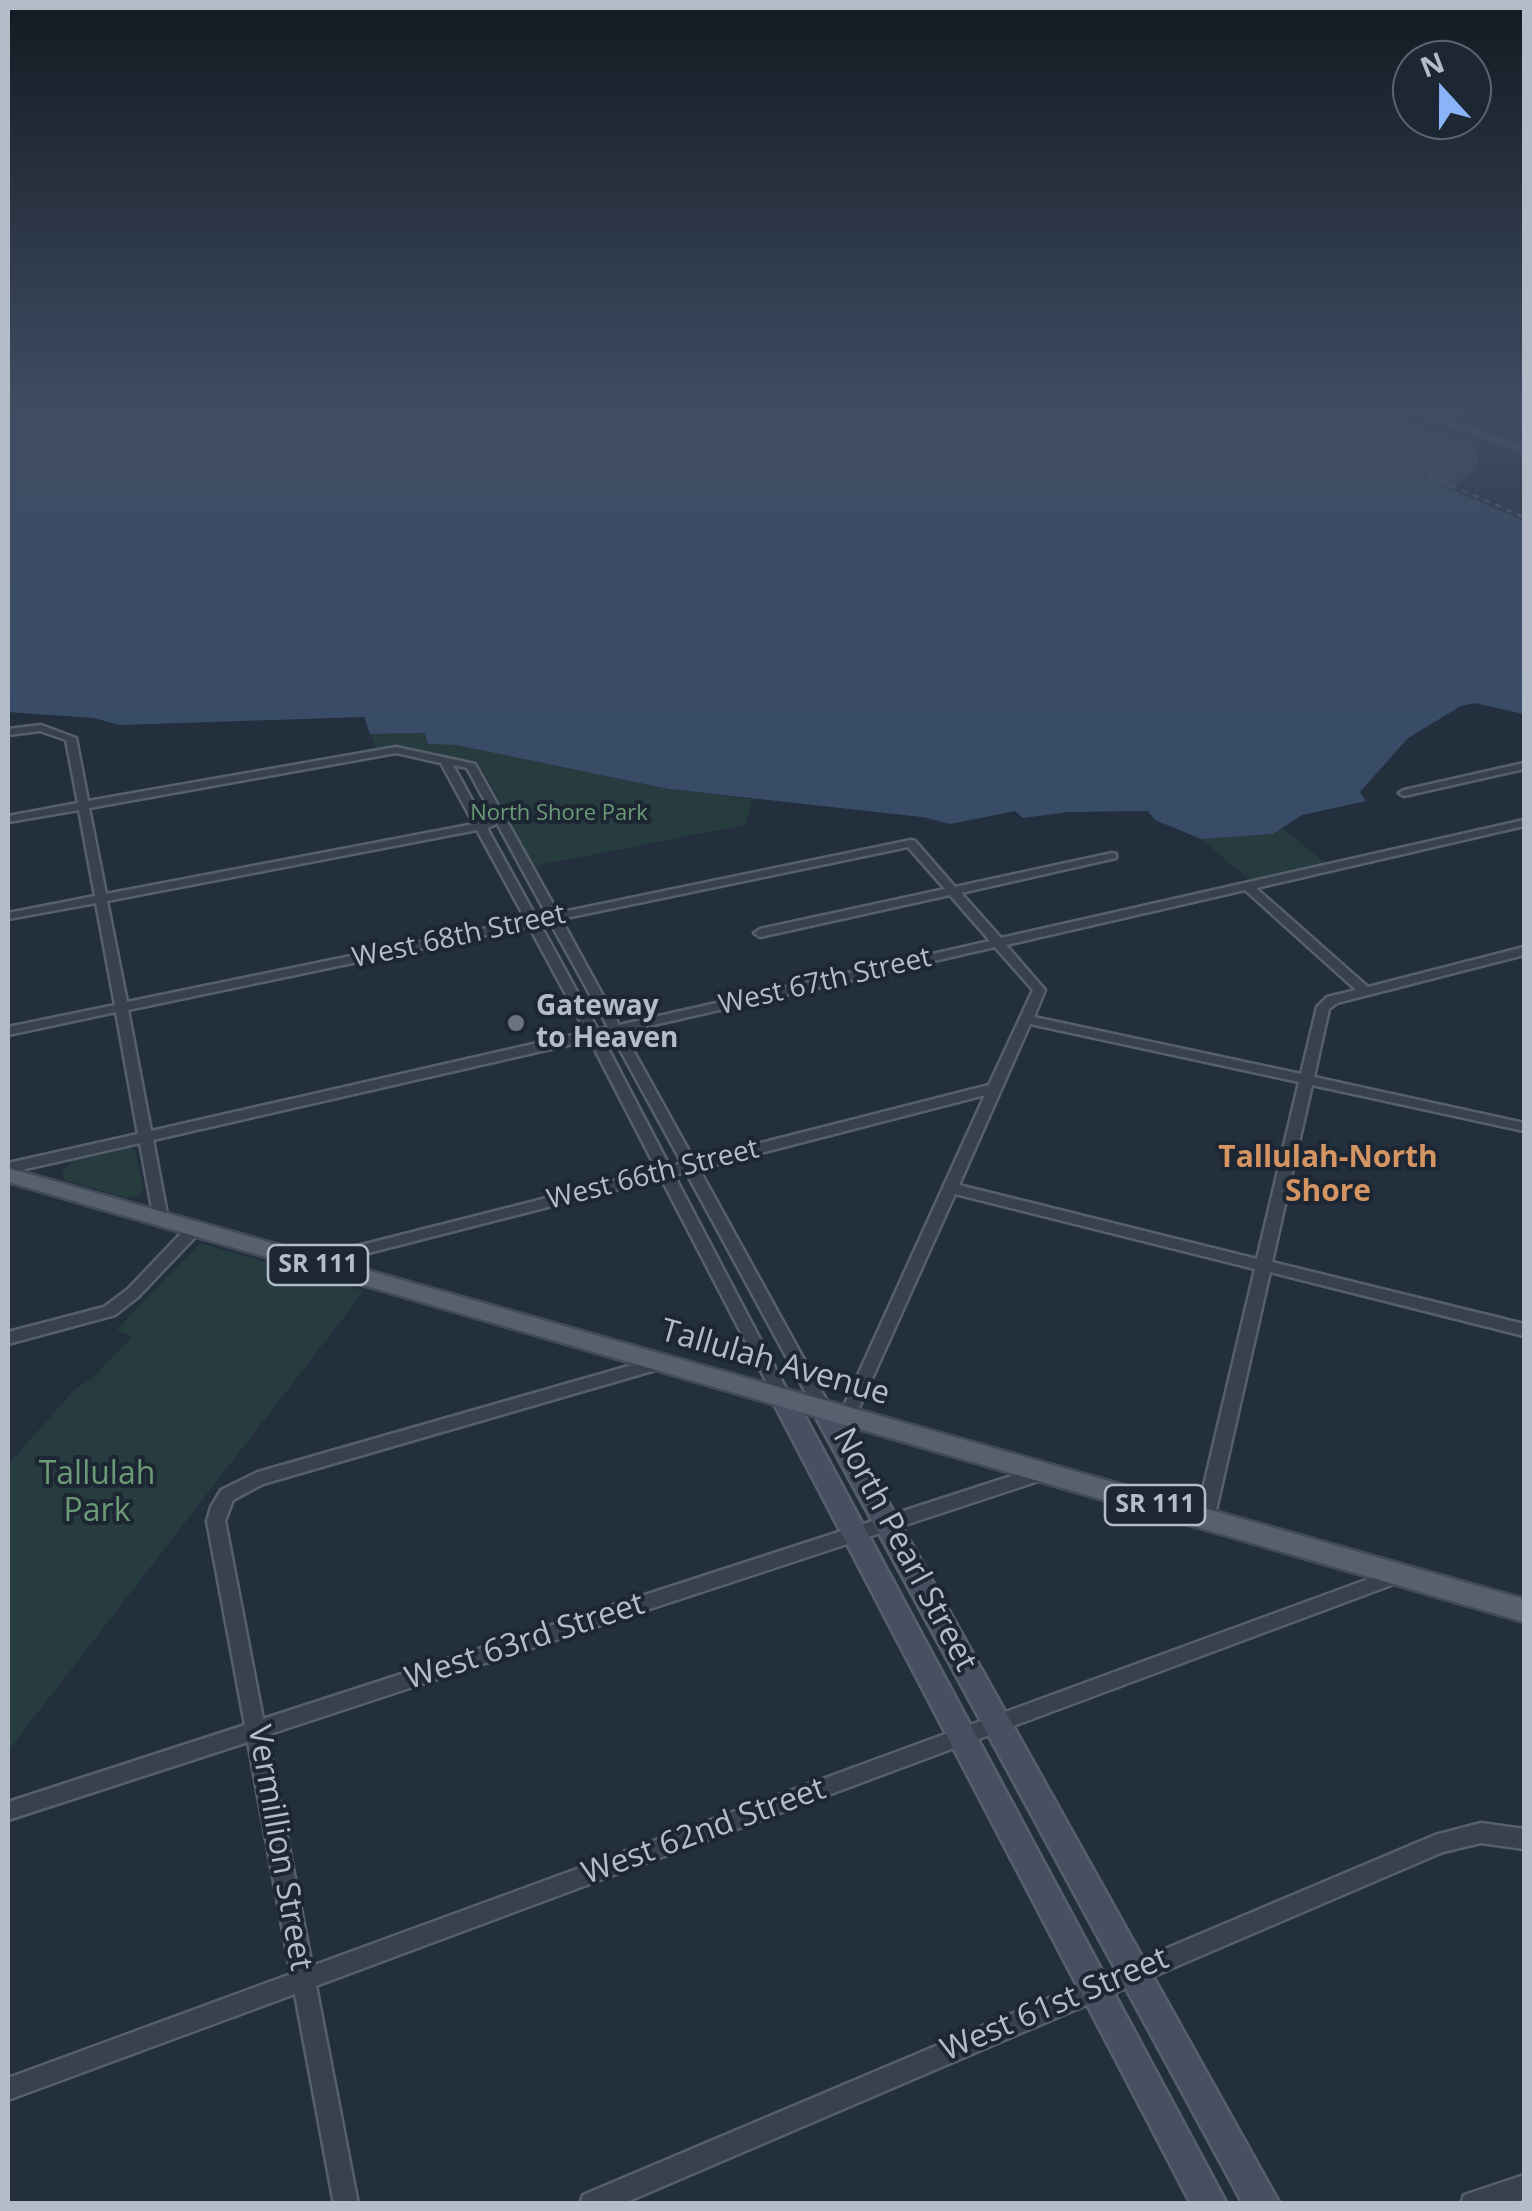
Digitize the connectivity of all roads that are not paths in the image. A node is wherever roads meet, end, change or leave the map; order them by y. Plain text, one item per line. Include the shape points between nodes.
1 (8, 732) edge
2 (445, 761) junction
3 (1524, 766) edge
4 (1404, 793) dead end
5 (85, 806) junction
6 (8, 819) edge
7 (502, 822) junction
8 (1524, 822) edge
9 (482, 826) junction
10 (911, 842) joint
11 (1112, 856) dead end
12 (1247, 886) junction
13 (954, 890) junction
14 (102, 898) junction
15 (8, 916) edge
16 (555, 917) junction
17 (532, 922) junction
18 (760, 933) dead end
19 (1000, 942) junction
20 (1524, 951) edge
21 (1366, 991) junction
22 (122, 1007) junction
23 (1027, 1020) junction
24 (617, 1029) junction
25 (8, 1031) edge
26 (593, 1034) junction
27 (1305, 1079) junction
28 (996, 1088) junction
29 (1524, 1126) edge
30 (146, 1136) junction
31 (691, 1165) junction
32 (8, 1171) edge
33 (664, 1172) junction
34 (952, 1188) junction
35 (162, 1219) junction
36 (194, 1230) junction
37 (310, 1263) junction
38 (1262, 1266) junction
39 (1524, 1330) edge
40 (8, 1338) edge
41 (660, 1364) junction
42 (784, 1400) junction
43 (836, 1416) junction
44 (1043, 1473) junction
45 (1204, 1519) junction
46 (887, 1524) junction
47 (856, 1534) junction
48 (1400, 1575) junction
49 (1524, 1611) edge
50 (998, 1724) junction
51 (258, 1729) junction
52 (963, 1737) junction
53 (8, 1811) edge
54 (1524, 1839) edge
55 (1134, 1971) junction
56 (304, 1980) junction
57 (1096, 1988) junction
58 (8, 2089) edge
59 (1524, 2187) edge
60 (346, 2204) edge
61 (592, 2204) edge
62 (1210, 2204) edge
63 (1263, 2204) edge
64 (1474, 2204) edge

1 - 5 street via 51,729 71,738
2 - 5 street via 396,750
2 - 7 street, North Pearl Street via 470,766
2 - 9 street, North Pearl Street
3 - 4 street
5 - 6 street
5 - 14 street
7 - 9 street
7 - 16 street, North Pearl Street
8 - 12 street, West 67th Street
9 - 14 street
9 - 17 street, North Pearl Street
10 - 13 street
10 - 16 street, West 68th Street
11 - 13 street
12 - 19 street, West 67th Street
12 - 21 street
13 - 18 street
13 - 19 street
14 - 15 street
14 - 22 street
16 - 17 street, West 68th Street
16 - 24 street, North Pearl Street
17 - 22 street, West 68th Street
17 - 26 street, North Pearl Street
19 - 23 street via 1039,990
19 - 24 street, West 67th Street
20 - 21 street
21 - 27 street via 1326,1002
22 - 25 street, West 68th Street
22 - 30 street
23 - 27 street
23 - 28 street
24 - 26 street, West 67th Street
24 - 31 street, North Pearl Street
26 - 30 street, West 67th Street
26 - 33 street, North Pearl Street
27 - 29 street
27 - 38 street
28 - 31 street, West 66th Street
28 - 34 street
30 - 32 street, West 67th Street
30 - 35 street
31 - 33 street, West 66th Street
31 - 43 street, North Pearl Street
32 - 35 main road, Tallulah Avenue / SR 111
33 - 37 street, West 66th Street
33 - 42 street, North Pearl Street
34 - 38 street
34 - 43 street
35 - 36 main road, Tallulah Avenue / SR 111
36 - 37 main road, Tallulah Avenue / SR 111
36 - 40 street via 121,1304
37 - 41 main road, Tallulah Avenue / SR 111
38 - 39 street
38 - 45 street
41 - 42 main road, Tallulah Avenue / SR 111
41 - 51 street, Vermillion Street via 258,1479 228,1495 216,1521
42 - 43 main road, Tallulah Avenue / SR 111
42 - 47 street, North Pearl Street
43 - 44 main road, Tallulah Avenue / SR 111
43 - 46 street, North Pearl Street
44 - 45 main road, Tallulah Avenue / SR 111
44 - 46 street, West 63rd Street
45 - 48 main road, Tallulah Avenue / SR 111
46 - 47 street, West 63rd Street
46 - 50 street, North Pearl Street
47 - 51 street, West 63rd Street
47 - 52 street, North Pearl Street
48 - 49 main road, Tallulah Avenue / SR 111
48 - 50 street, West 62nd Street
50 - 52 street, West 62nd Street
50 - 55 street, North Pearl Street
51 - 53 street, West 63rd Street
51 - 56 street, Vermillion Street
52 - 56 street, West 62nd Street
52 - 57 street, North Pearl Street
54 - 55 street, West 61st Street via 1481,1833 1442,1842
55 - 57 street, West 61st Street
55 - 63 street, North Pearl Street
56 - 58 street, West 62nd Street
56 - 60 street, Vermillion Street
57 - 61 street, West 61st Street
57 - 62 street, North Pearl Street
59 - 64 street

